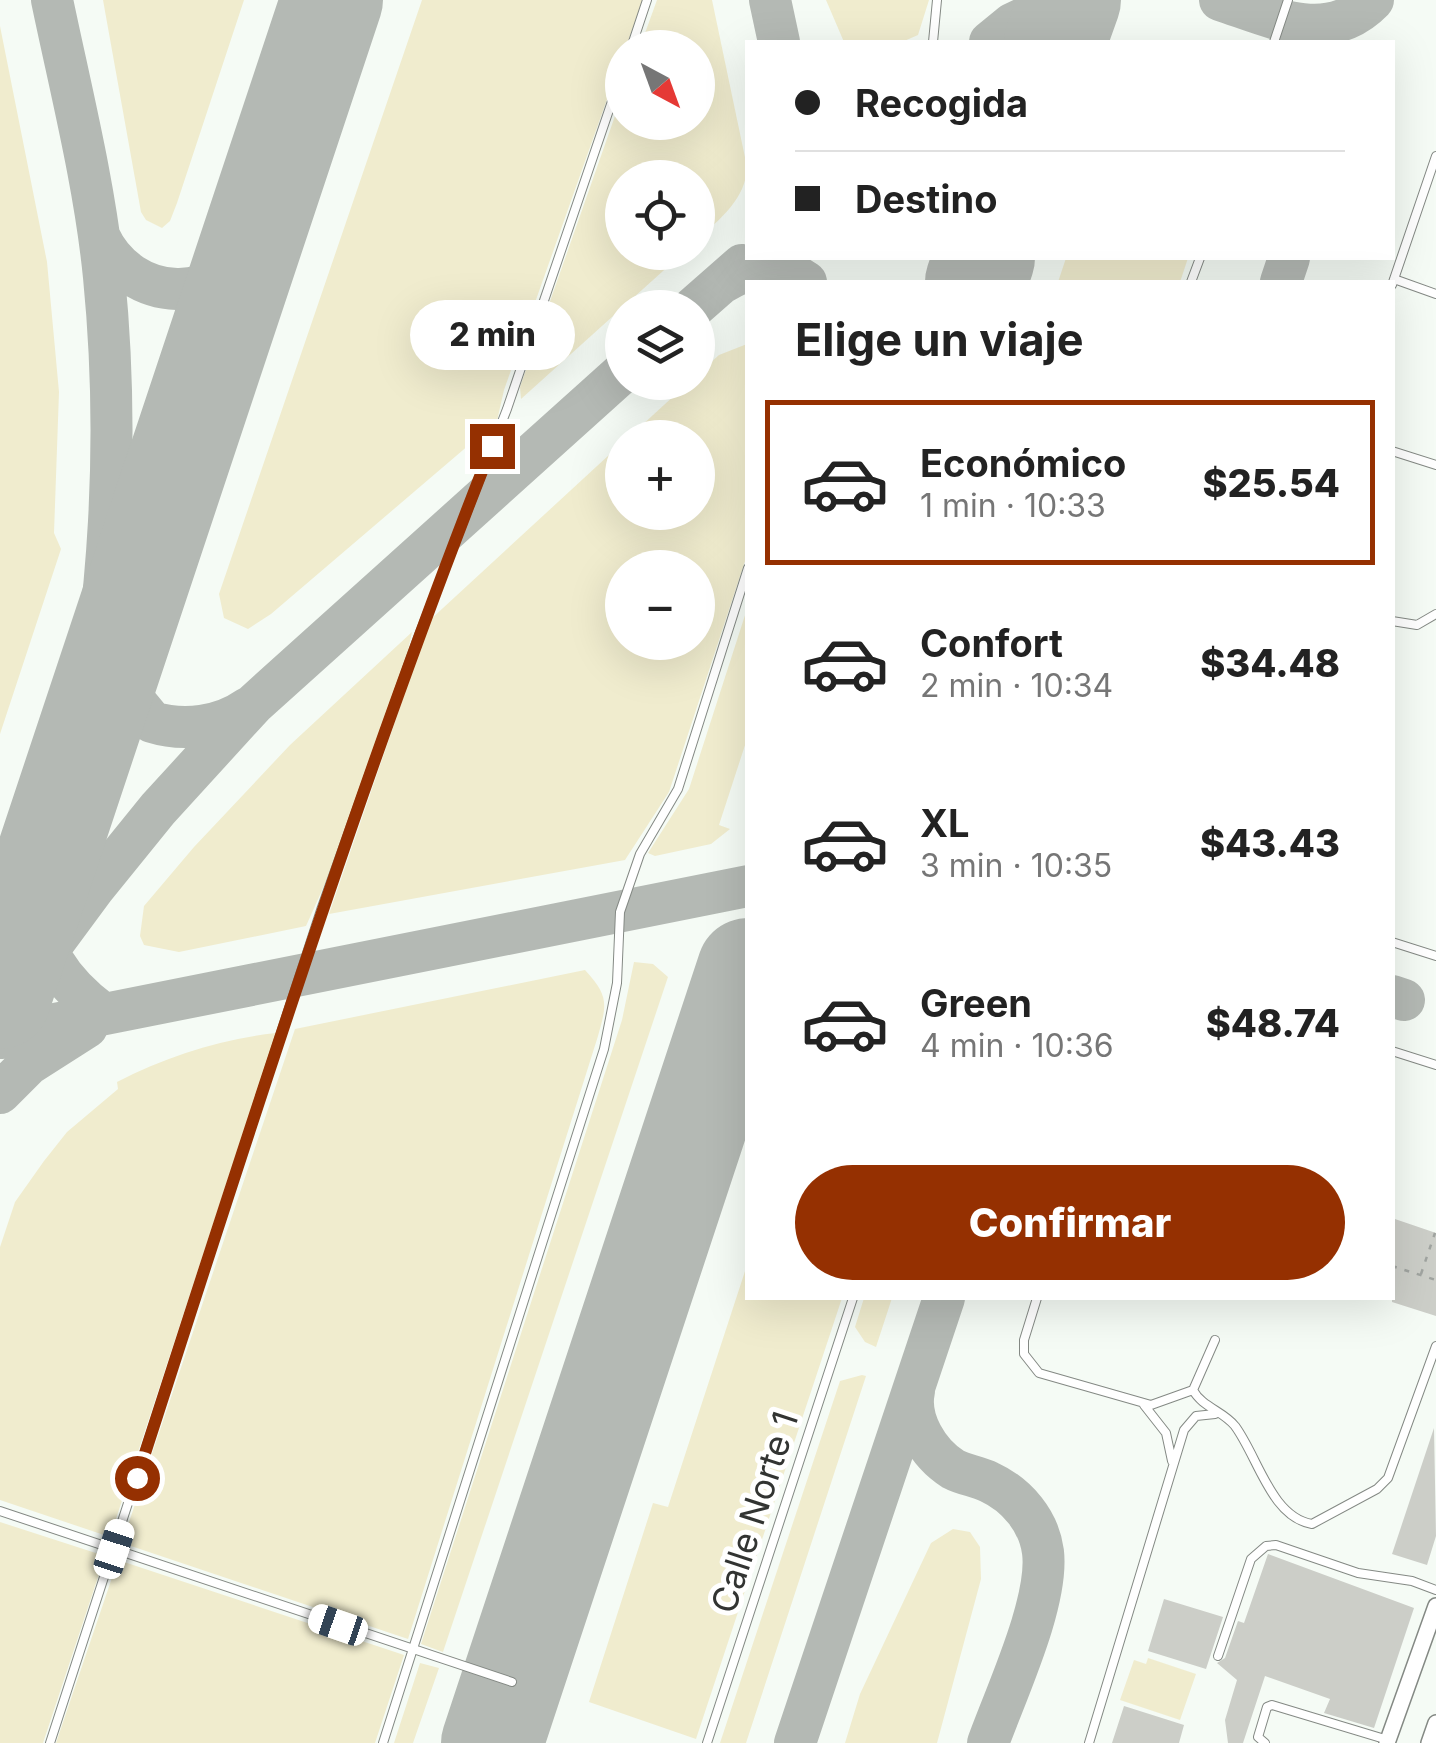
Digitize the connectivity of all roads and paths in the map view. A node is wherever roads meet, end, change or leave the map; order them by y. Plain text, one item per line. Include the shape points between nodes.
1 (647, 0) edge
2 (937, 0) edge
3 (1288, 0) edge
4 (637, 30) edge
5 (933, 40) edge
6 (1275, 40) edge
7 (605, 122) edge
8 (1436, 156) edge
9 (1394, 280) edge
10 (1395, 283) edge
11 (1436, 294) edge
12 (1395, 453) edge
13 (1436, 466) edge
14 (745, 577) edge
15 (1436, 614) edge
16 (1395, 621) edge
17 (1395, 943) edge
18 (1436, 956) edge
19 (1395, 1052) edge
20 (1436, 1065) edge
21 (1436, 1233) edge
22 (1395, 1267) edge
23 (1420, 1275) junction
24 (1436, 1280) edge
25 (852, 1300) edge
26 (1036, 1300) edge
27 (1215, 1340) dead end
28 (1436, 1346) edge
29 (1193, 1390) junction
30 (1144, 1404) junction
31 (1222, 1416) junction
32 (1173, 1466) junction
33 (0, 1512) edge
34 (114, 1549) junction
35 (1436, 1590) edge
36 (1436, 1606) edge
37 (412, 1651) junction
38 (1218, 1656) dead end
39 (512, 1682) dead end
40 (1436, 1723) edge
41 (1354, 1731) junction
42 (1387, 1742) edge
43 (50, 1743) edge
44 (383, 1743) edge
45 (706, 1743) edge
46 (1088, 1743) edge
47 (1265, 1743) edge
48 (1350, 1743) edge
49 (1429, 1743) edge

1 - 4 lane
2 - 5 lane
3 - 6 lane
7 - 34 lane via 507,409 321,910
8 - 9 lane
10 - 11 lane
12 - 13 lane
14 - 37 lane via 678,789 640,854 620,912 617,983 604,1049
15 - 16 lane via 1417,624
17 - 18 lane
19 - 20 lane
21 - 23 path
22 - 23 path
23 - 24 path
25 - 45 lane, Calle Norte 1
26 - 30 lane via 1024,1340 1030,1364 1054,1378
27 - 29 lane
28 - 31 lane via 1388,1478 1320,1522 1302,1522 1288,1512 1234,1424
29 - 30 lane
29 - 31 lane
30 - 32 lane via 1166,1433
31 - 32 lane via 1196,1416 1184,1430
32 - 46 lane
33 - 34 lane
34 - 37 lane
34 - 43 lane
35 - 38 lane via 1266,1546 1251,1559
36 - 42 street
37 - 39 lane
37 - 44 lane
40 - 49 street
41 - 42 lane
41 - 47 lane via 1272,1705 1258,1737
41 - 48 lane

